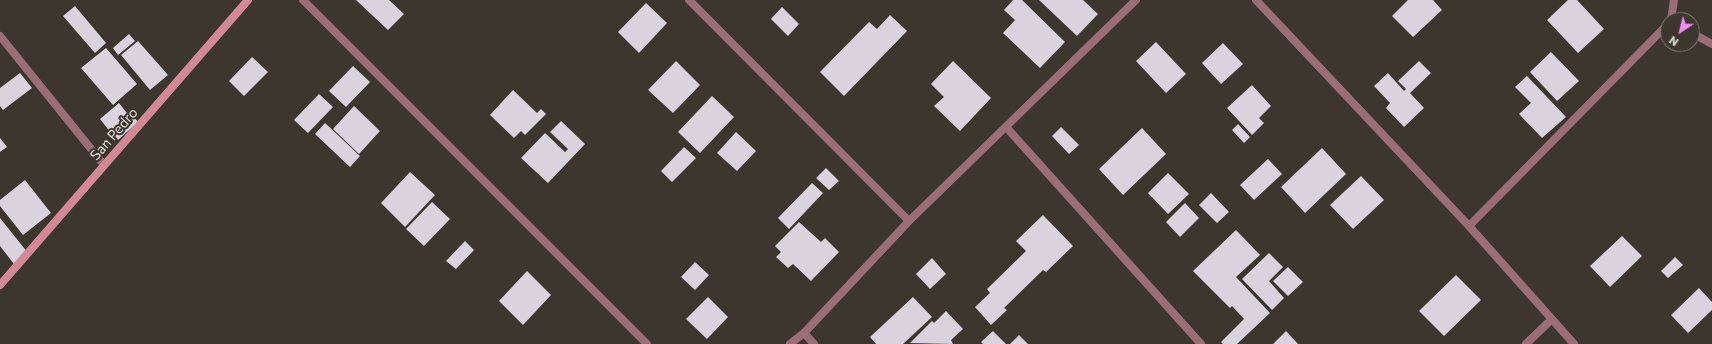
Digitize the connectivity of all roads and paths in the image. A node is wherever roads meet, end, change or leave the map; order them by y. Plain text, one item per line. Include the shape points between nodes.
1 (248, 0) edge
2 (303, 0) edge
3 (689, 0) edge
4 (1136, 0) edge
5 (1256, 0) edge
6 (1674, 0) edge
7 (1672, 12) edge
8 (1660, 32) edge
9 (0, 36) edge
10 (1700, 37) edge
11 (1712, 44) edge
12 (1006, 127) junction
13 (104, 165) junction
14 (908, 221) junction
15 (1469, 226) junction
16 (0, 285) edge
17 (1552, 319) junction
18 (804, 333) junction
19 (647, 344) edge
20 (790, 344) edge
21 (814, 344) edge
22 (1201, 344) edge
23 (1526, 344) edge
24 (1574, 344) edge

1 - 13 main road, San Pedro
2 - 19 street
3 - 14 street
4 - 12 street
5 - 15 street
6 - 7 street
8 - 15 street
9 - 13 street
10 - 11 street
12 - 14 street
12 - 22 street
13 - 16 main road, San Pedro
14 - 18 street
15 - 17 street
17 - 23 street
17 - 24 street
18 - 20 street
18 - 21 street

